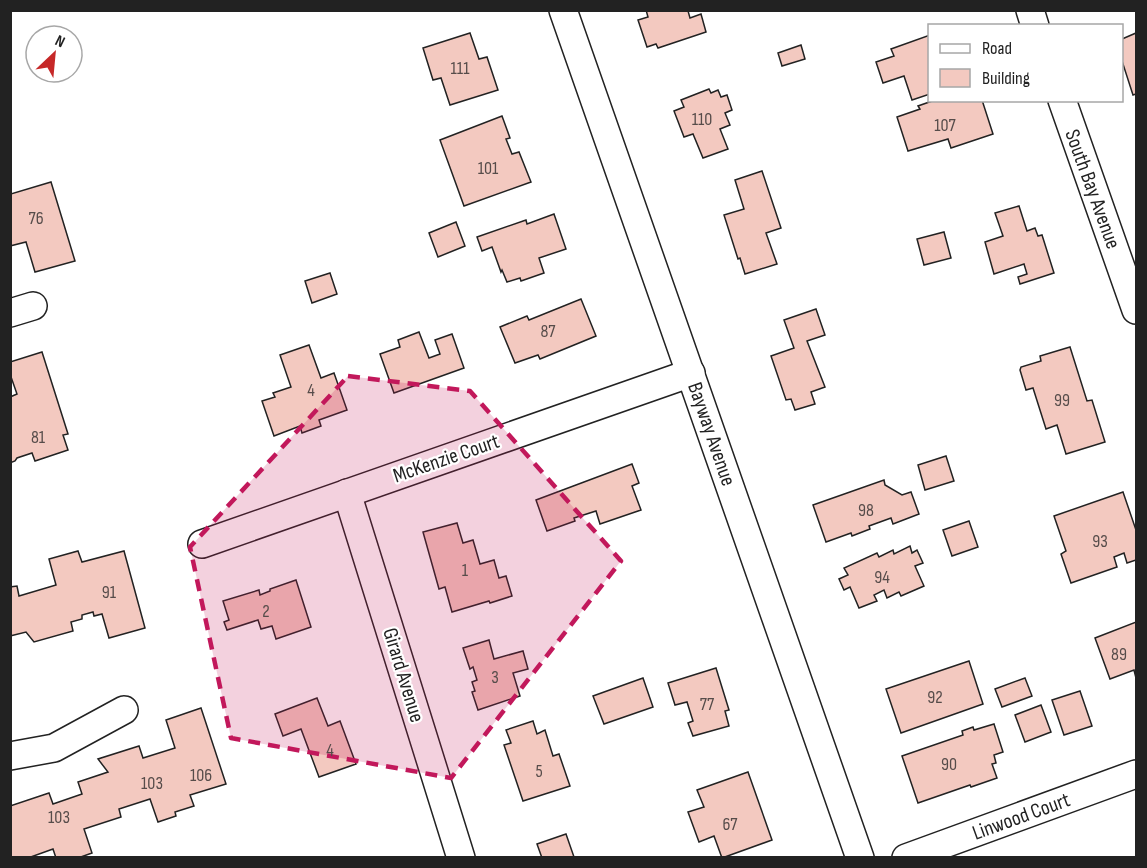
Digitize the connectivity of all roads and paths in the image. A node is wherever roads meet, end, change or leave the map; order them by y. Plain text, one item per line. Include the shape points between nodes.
1 (563, 10) edge
2 (1063, 102) edge
3 (1137, 310) edge
4 (691, 373) junction
5 (347, 493) junction
6 (202, 544) dead end
7 (124, 710) dead end
8 (10, 756) edge
9 (1137, 774) edge
10 (462, 858) edge
11 (860, 858) edge
12 (906, 858) edge

1 - 4 street, Bayway Avenue
2 - 3 street, South Bay Avenue
4 - 5 street, McKenzie Court
4 - 11 street, Bayway Avenue
5 - 6 street, McKenzie Court
5 - 10 street, Girard Avenue
7 - 8 street via 54,748
9 - 12 street, Linwood Court

